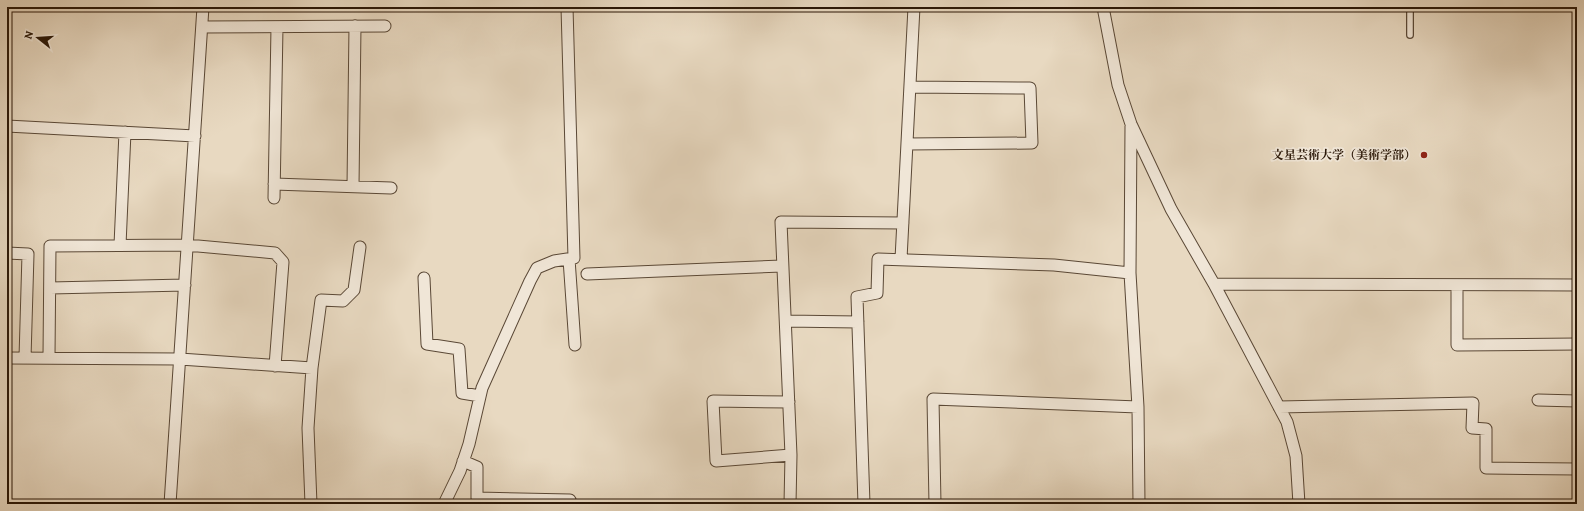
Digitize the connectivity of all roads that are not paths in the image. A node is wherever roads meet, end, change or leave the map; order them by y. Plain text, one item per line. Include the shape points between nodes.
1 (203, 7) edge
2 (567, 7) edge
3 (914, 7) edge
4 (1103, 7) edge
5 (1410, 7) edge
6 (276, 26) junction
7 (356, 26) junction
8 (385, 26) dead end
9 (202, 27) junction
10 (1410, 35) dead end
11 (910, 87) junction
12 (1131, 124) junction
13 (7, 126) edge
14 (125, 132) junction
15 (195, 136) junction
16 (907, 144) junction
17 (274, 184) junction
18 (353, 186) junction
19 (391, 188) dead end
20 (274, 198) dead end
21 (903, 223) junction
22 (120, 245) junction
23 (188, 245) junction
24 (360, 247) dead end
25 (7, 253) edge
26 (569, 259) junction
27 (901, 259) junction
28 (782, 266) junction
29 (1130, 273) junction
30 (587, 274) dead end
31 (424, 278) dead end
32 (185, 284) junction
33 (1214, 284) junction
34 (1457, 285) junction
35 (1577, 285) edge
36 (50, 288) junction
37 (786, 321) junction
38 (858, 322) junction
39 (1577, 344) edge
40 (575, 345) dead end
41 (49, 357) junction
42 (7, 358) edge
43 (25, 358) junction
44 (180, 360) junction
45 (275, 366) junction
46 (312, 368) junction
47 (480, 396) junction
48 (1538, 400) dead end
49 (1577, 401) edge
50 (789, 402) junction
51 (1138, 407) junction
52 (1279, 407) junction
53 (791, 455) junction
54 (463, 461) junction
55 (1577, 469) edge
56 (503, 501) edge
57 (170, 504) edge
58 (311, 504) edge
59 (444, 504) edge
60 (570, 504) edge
61 (790, 504) edge
62 (864, 504) edge
63 (935, 504) edge
64 (1139, 504) edge
65 (1299, 504) edge

1 - 9 street
2 - 26 street via 574,258
3 - 11 street
4 - 12 street via 1118,85
5 - 10 lane
6 - 7 street
6 - 9 street
6 - 17 street
7 - 8 street
7 - 18 street
9 - 15 street
11 - 16 street
11 - 16 street via 1030,88 1032,143
12 - 29 street
12 - 33 street via 1170,209
13 - 14 street
14 - 15 street
14 - 22 street
15 - 23 street
16 - 21 street
17 - 18 street
17 - 20 street
18 - 19 street
21 - 27 street
21 - 28 street via 781,222
22 - 23 street
22 - 36 street via 50,246
23 - 32 street
23 - 45 street via 275,253 283,262
24 - 46 street via 354,290 343,301 321,300
25 - 43 street via 28,254
26 - 40 street
26 - 47 street via 554,261 538,268
27 - 29 street via 1054,265
27 - 38 street via 878,259 877,293 857,297
28 - 30 street
28 - 37 street
29 - 51 street
31 - 47 street via 427,344 459,349 462,392
32 - 36 street
32 - 44 street
33 - 34 street
33 - 52 street
34 - 35 street
34 - 39 street via 1458,345
36 - 41 street
37 - 38 street
37 - 50 street
38 - 62 street
41 - 43 street
41 - 44 street
42 - 43 street
44 - 45 street
44 - 57 street
45 - 46 street
46 - 58 street via 308,428
47 - 54 street
48 - 49 street
50 - 53 street
50 - 53 street via 713,401 716,460
51 - 63 street via 933,399
51 - 64 street
52 - 55 street via 1474,403 1472,428 1486,429 1486,468
52 - 65 street via 1287,422 1296,456
53 - 61 street
54 - 56 street via 477,467 477,498
54 - 59 street
56 - 60 street via 570,500

